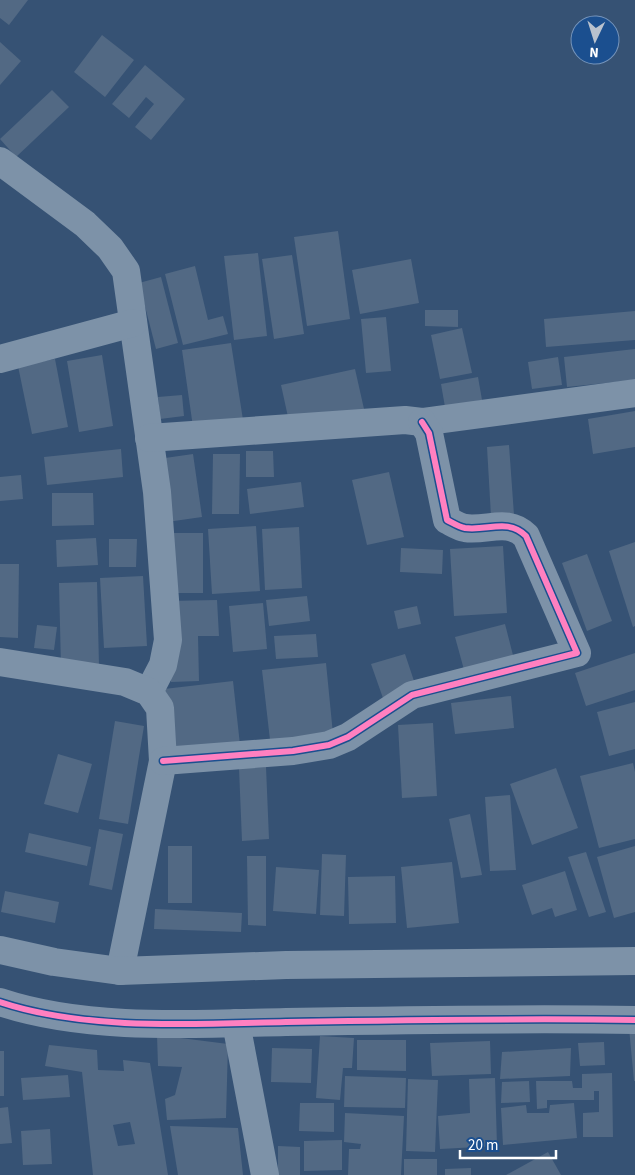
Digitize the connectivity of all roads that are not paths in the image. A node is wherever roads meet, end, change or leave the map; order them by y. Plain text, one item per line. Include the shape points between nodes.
1 (0, 161) edge
2 (133, 324) junction
3 (0, 359) edge
4 (635, 393) edge
5 (422, 422) junction
6 (149, 438) junction
7 (0, 662) edge
8 (149, 692) junction
9 (163, 761) junction
10 (0, 950) edge
11 (635, 961) edge
12 (120, 971) junction
13 (0, 1002) edge
14 (635, 1020) edge
15 (236, 1023) junction
16 (265, 1175) edge

1 - 2 street via 84,224 110,248 126,271
2 - 3 street
2 - 6 street
4 - 5 street
5 - 6 street via 405,420
5 - 9 street via 429,433 447,520 465,528 510,526 526,536 577,653 412,694 348,737 330,745
6 - 8 street via 157,492 168,640 163,665
7 - 8 street via 125,682
8 - 9 street via 160,708
9 - 12 street
10 - 12 street via 54,962
11 - 12 street via 286,965
13 - 15 street via 72,1018 121,1022
14 - 15 street via 538,1018
15 - 16 street

